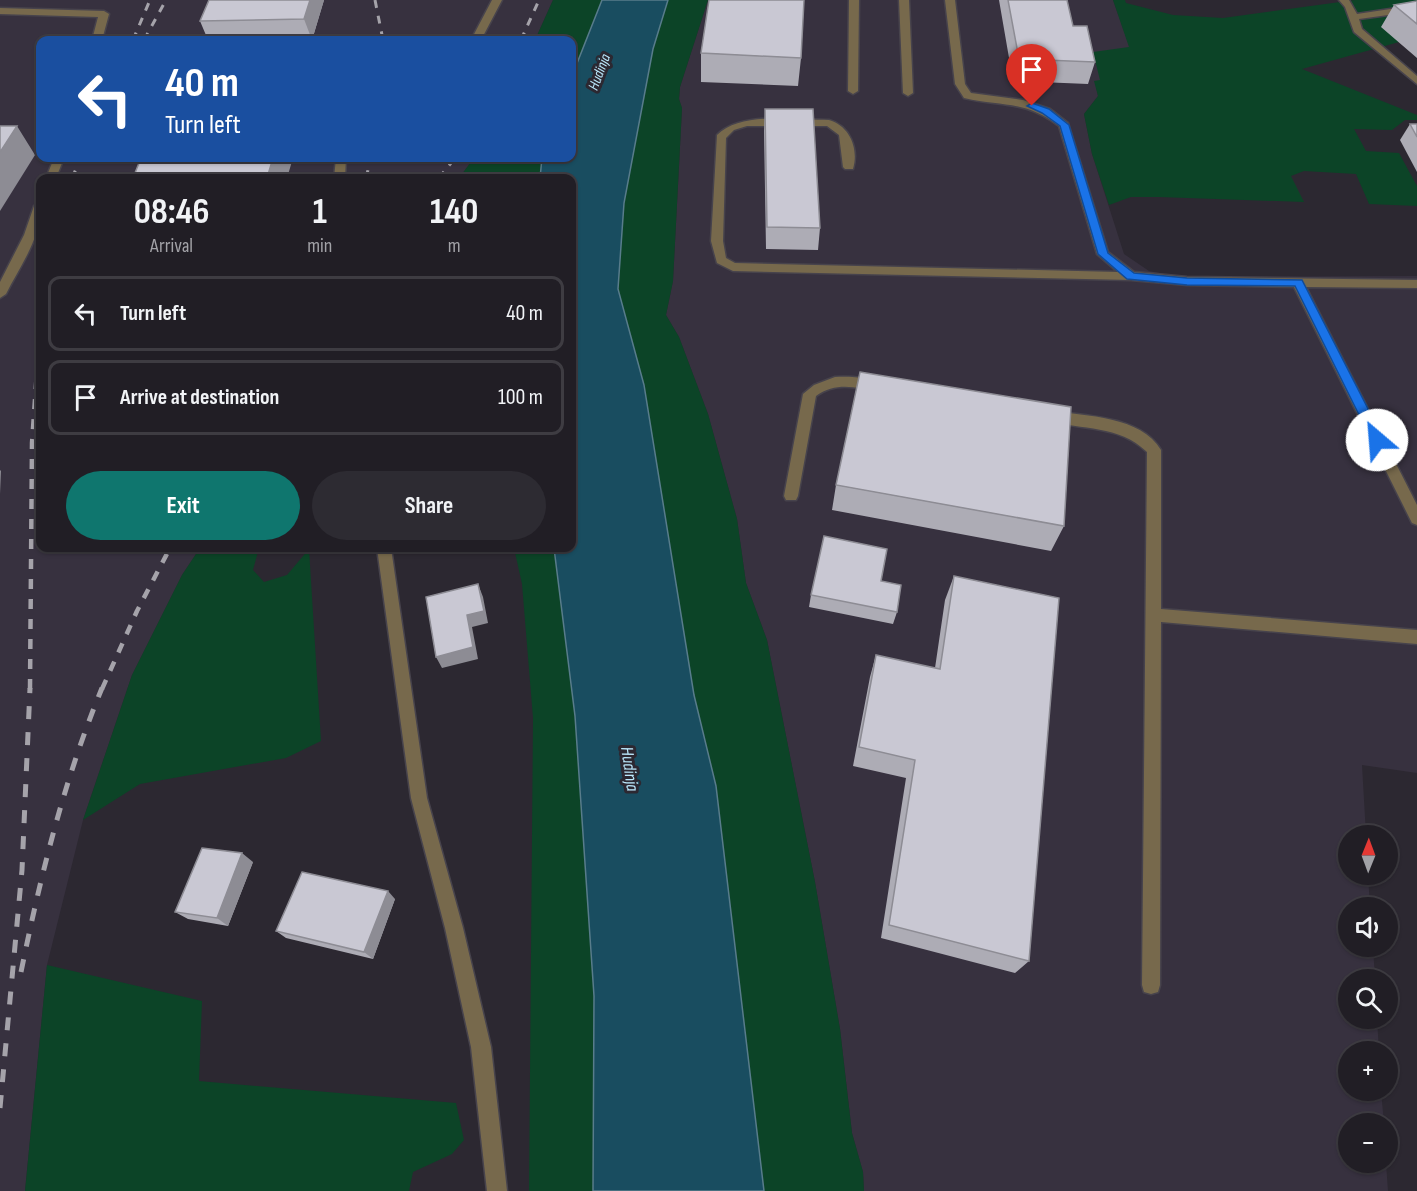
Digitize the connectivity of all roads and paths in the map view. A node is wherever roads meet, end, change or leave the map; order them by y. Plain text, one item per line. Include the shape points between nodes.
1 (497, 0) edge
2 (854, 0) edge
3 (904, 0) edge
4 (950, 0) edge
5 (1344, 0) edge
6 (1417, 8) edge
7 (0, 11) edge
8 (1353, 17) junction
9 (98, 36) edge
10 (478, 36) edge
11 (1417, 81) edge
12 (853, 91) dead end
13 (908, 93) dead end
14 (849, 166) dead end
15 (36, 218) edge
16 (1131, 276) junction
17 (1298, 282) junction
18 (1417, 284) edge
19 (0, 294) edge
20 (891, 389) edge
21 (1032, 413) edge
22 (791, 496) dead end
23 (1417, 519) edge
24 (385, 552) edge
25 (1153, 615) junction
26 (1417, 637) edge
27 (1151, 985) dead end
28 (497, 1191) edge

1 - 10 street
2 - 12 street
3 - 13 street
4 - 16 street via 960,84 968,96 1018,102 1046,111 1064,125 1103,254
5 - 8 street
6 - 8 street
7 - 9 street via 104,14
8 - 11 street via 1357,30
14 - 16 street via 846,135 829,123 746,123 730,128 721,137 717,241 721,260 734,267
15 - 19 street
16 - 17 street
17 - 18 street
17 - 23 street
20 - 22 street via 844,381 824,383 810,394
21 - 25 street via 1126,429 1144,437 1154,450
24 - 28 street via 419,798 482,1047
25 - 26 street
25 - 27 street

